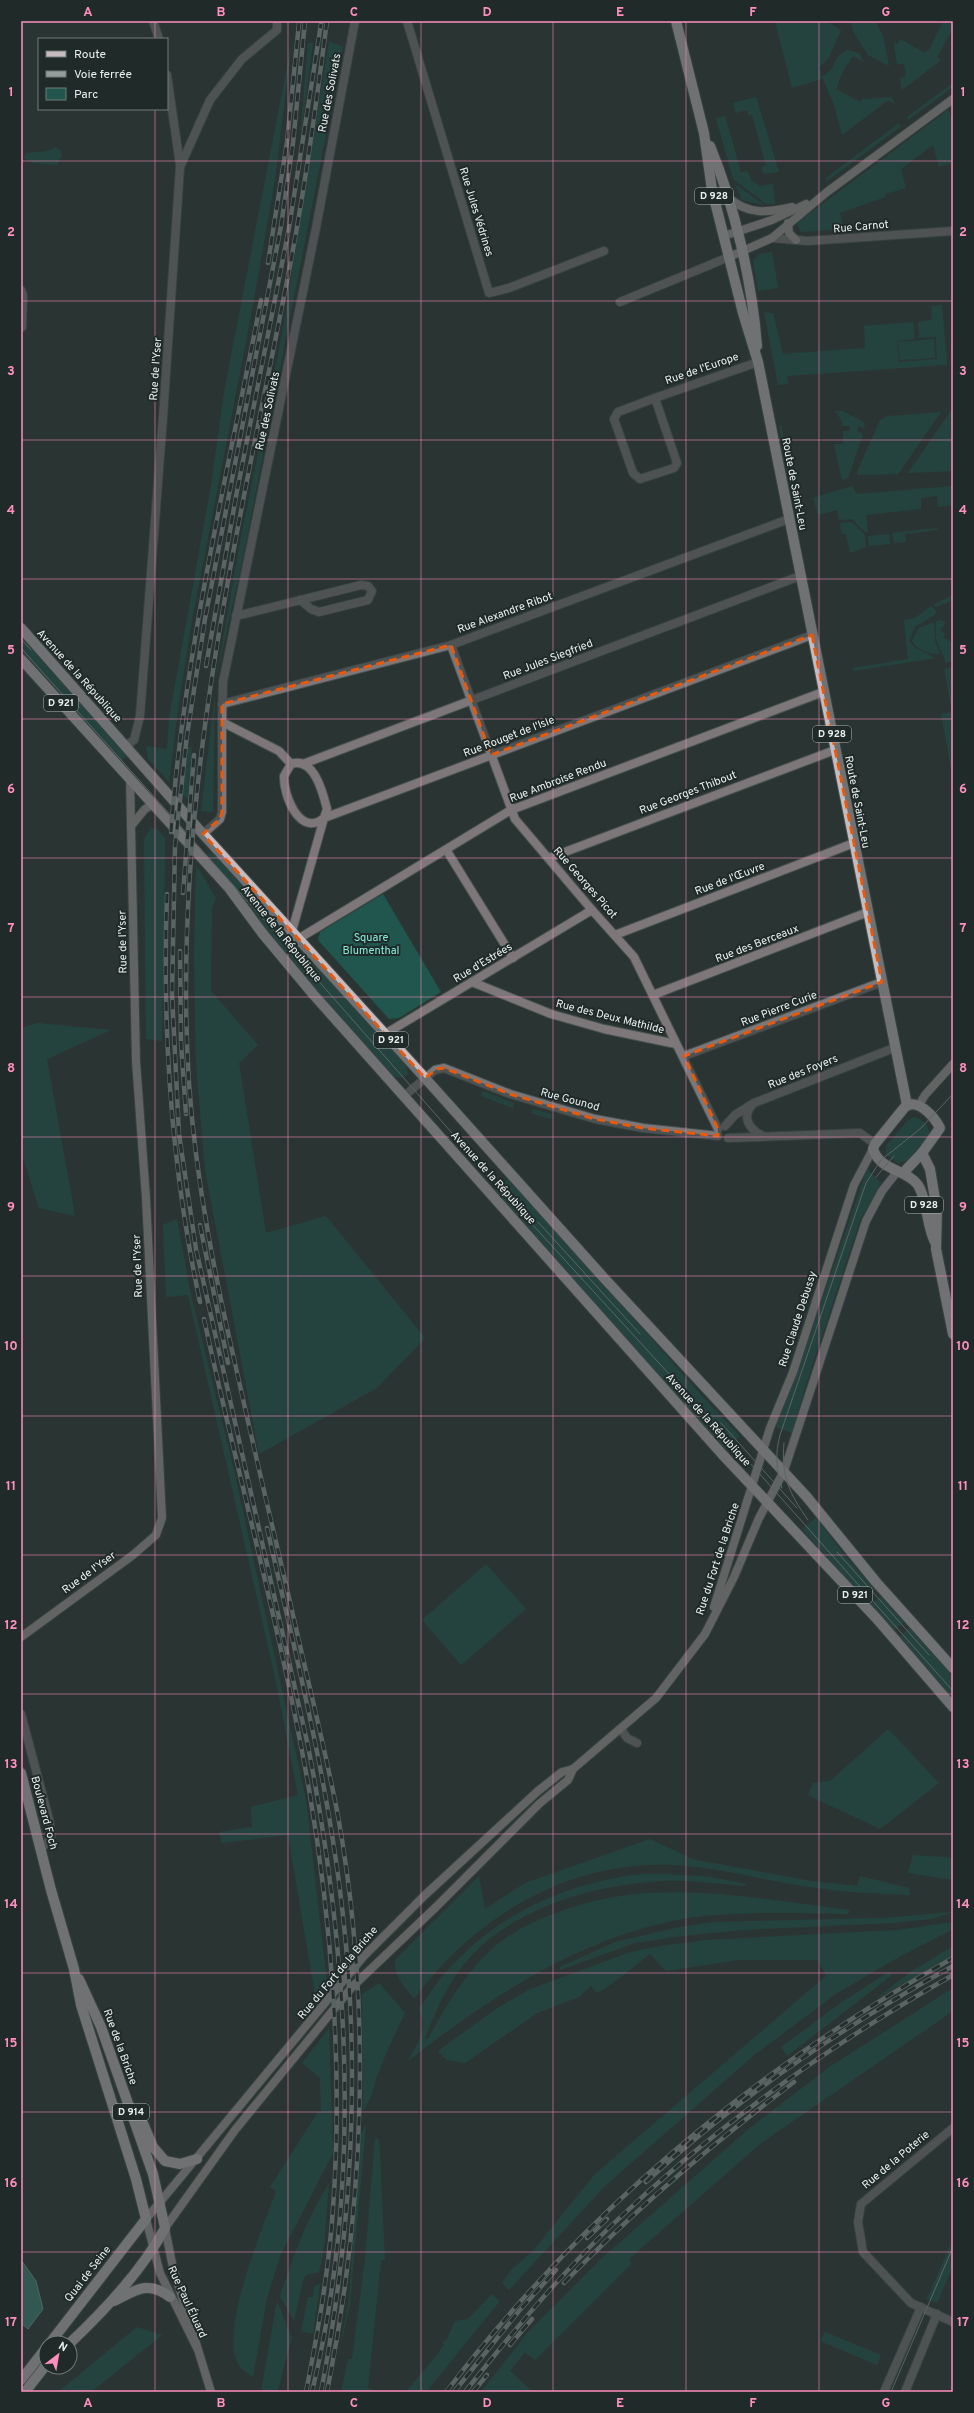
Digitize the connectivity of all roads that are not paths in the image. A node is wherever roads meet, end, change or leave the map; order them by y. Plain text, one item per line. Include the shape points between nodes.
1 (153, 21) edge
2 (277, 21) edge
3 (407, 21) edge
4 (676, 21) edge
5 (354, 23) edge
6 (159, 38) edge
7 (168, 82) edge
8 (953, 99) edge
9 (704, 133) junction
10 (180, 167) junction
11 (827, 192) junction
12 (728, 197) junction
13 (806, 204) junction
14 (787, 228) junction
15 (953, 231) edge
16 (737, 232) junction
17 (724, 236) junction
18 (772, 238) junction
19 (796, 240) junction
20 (741, 250) junction
21 (604, 251) dead end
22 (729, 257) junction
23 (21, 290) edge
24 (620, 302) dead end
25 (22, 327) edge
26 (758, 362) junction
27 (654, 398) junction
28 (789, 519) junction
29 (800, 576) junction
30 (300, 600) junction
31 (236, 616) junction
32 (21, 628) edge
33 (812, 635) junction
34 (451, 645) junction
35 (21, 659) edge
36 (823, 692) junction
37 (471, 701) junction
38 (222, 704) junction
39 (222, 722) junction
40 (125, 746) junction
41 (835, 750) junction
42 (491, 755) junction
43 (291, 764) junction
44 (303, 764) junction
45 (130, 778) junction
46 (154, 804) junction
47 (511, 810) junction
48 (324, 818) junction
49 (131, 826) junction
50 (203, 834) junction
51 (854, 843) junction
52 (447, 851) junction
53 (549, 858) junction
54 (592, 910) junction
55 (868, 912) junction
56 (295, 935) junction
57 (615, 935) junction
58 (513, 958) junction
59 (472, 982) junction
60 (882, 982) junction
61 (653, 995) junction
62 (385, 1034) junction
63 (676, 1044) junction
64 (894, 1048) junction
65 (684, 1056) junction
66 (953, 1064) edge
67 (425, 1078) junction
68 (404, 1096) junction
69 (754, 1103) junction
70 (907, 1105) junction
71 (919, 1105) junction
72 (720, 1130) junction
73 (763, 1136) junction
74 (728, 1138) junction
75 (874, 1147) junction
76 (922, 1153) junction
77 (900, 1173) junction
78 (935, 1242) junction
79 (953, 1334) edge
80 (763, 1451) junction
81 (783, 1472) junction
82 (753, 1487) junction
83 (749, 1499) joint
84 (768, 1502) junction
85 (709, 1626) junction
86 (21, 1637) edge
87 (953, 1668) edge
88 (953, 1707) edge
89 (21, 1714) edge
90 (621, 1729) junction
91 (637, 1743) dead end
92 (573, 1768) junction
93 (21, 1773) edge
94 (41, 1848) junction
95 (43, 1859) joint
96 (74, 1969) junction
97 (130, 2109) junction
98 (953, 2128) edge
99 (197, 2159) junction
100 (161, 2202) junction
101 (146, 2219) junction
102 (165, 2228) junction
103 (153, 2248) junction
104 (170, 2297) junction
105 (108, 2304) junction
106 (921, 2307) junction
107 (937, 2314) junction
108 (953, 2322) edge
109 (56, 2335) edge
110 (78, 2335) edge
111 (197, 2348) junction
112 (38, 2358) edge
113 (38, 2375) edge
114 (21, 2380) edge
115 (25, 2392) edge
116 (211, 2392) edge
117 (884, 2392) edge
118 (905, 2392) edge

1 - 6 street
2 - 10 street, Rue de l'Yser via 276,30 242,59 210,100
3 - 21 street, Rue Jules Védrines via 489,292 509,288
4 - 9 main road, Route de Saint-Leu / D 928
5 - 31 street, Rue des Solivats via 315,236
7 - 10 street
8 - 11 main road
9 - 12 main road, Route de Saint-Leu / D 928
9 - 17 main road, Route de Saint-Leu / D 928 via 712,190
10 - 40 street, Rue de l'Yser via 164,417 140,713 134,740
11 - 13 street
11 - 14 main road
12 - 13 main road via 743,209 753,211 779,210
12 - 16 main road, Route de Saint-Leu / D 928
13 - 14 main road via 792,216
13 - 16 main road via 772,220
14 - 18 main road
14 - 19 main road
15 - 19 street, Rue Carnot via 843,240
16 - 17 main road
16 - 20 main road, Route de Saint-Leu / D 928
17 - 22 main road, Route de Saint-Leu / D 928
18 - 19 street, Rue Carnot
18 - 20 main road
20 - 22 main road
20 - 26 main road, Route de Saint-Leu / D 928 via 754,319
22 - 24 street
22 - 26 main road, Route de Saint-Leu / D 928
23 - 25 street
26 - 27 street, Rue de l'Europe
26 - 28 main road, Route de Saint-Leu / D 928
27 - 27 street, Rue de l'Europe via 618,412 614,419 633,473 640,479 674,468 677,464
28 - 29 main road, Route de Saint-Leu / D 928
28 - 34 street, Rue Alexandre Ribot
29 - 33 main road, Route de Saint-Leu / D 928
29 - 37 street, Rue Jules Siegfried
30 - 30 street via 319,612 368,600 372,591 368,586 361,585
30 - 31 street
31 - 38 street, Rue des Solivats via 223,677
32 - 40 main road, Avenue de la République / D 921
33 - 36 main road, Route de Saint-Leu / D 928
33 - 42 street, Rue Rouget de l'Isle
34 - 37 street, Rue Georges Picot
34 - 38 street, Rue Alexandre Ribot
35 - 45 main road, Avenue de la République / D 921
36 - 41 main road, Route de Saint-Leu / D 928
36 - 47 street, Rue Ambroise Rendu
37 - 42 street, Rue Georges Picot
37 - 44 street, Rue Jules Siegfried
38 - 39 street, Rue des Solivats
39 - 43 street via 279,752
39 - 50 street, Rue des Solivats via 222,812 220,819
40 - 50 main road, Avenue de la République / D 921
41 - 51 main road, Route de Saint-Leu / D 928
41 - 53 street, Rue Georges Thibout
42 - 47 street, Rue Georges Picot
42 - 48 street, Rue Rouget de l'Isle
43 - 44 street
43 - 48 street, Rue Rouget de l'Isle via 285,771 284,784 296,815 311,823
44 - 48 street via 314,772 327,807
45 - 46 main road, Avenue de la République / D 921
45 - 49 main road, Rue de l'Yser
46 - 49 main road via 142,812
46 - 68 main road, Avenue de la République / D 921 via 229,888 263,934
47 - 52 street, Rue Ambroise Rendu
47 - 53 street, Rue Georges Picot via 517,822
48 - 56 street
49 - 86 main road, Rue de l'Yser via 136,1061 146,1198 162,1518 156,1536
50 - 56 main road, Avenue de la République / D 921
51 - 55 main road, Route de Saint-Leu / D 928
51 - 57 street, Rue de l'Œuvre
52 - 56 street, Rue Ambroise Rendu
52 - 58 street
53 - 54 street, Rue Georges Picot
54 - 57 street, Rue Georges Picot
54 - 58 street, Rue d'Estrées
55 - 60 main road, Route de Saint-Leu / D 928
55 - 61 street, Rue des Berceaux
56 - 62 main road, Avenue de la République / D 921
57 - 61 street, Rue Georges Picot via 634,957
58 - 59 street, Rue d'Estrées
59 - 62 street, Rue d'Estrées
59 - 63 street, Rue des Deux Mathilde via 523,1004 565,1018
60 - 64 main road, Route de Saint-Leu / D 928
60 - 65 street, Rue Pierre Curie
61 - 63 street, Rue Georges Picot
62 - 67 main road, Avenue de la République / D 921
63 - 65 street, Rue Georges Picot
64 - 69 street, Rue des Foyers
64 - 70 main road, Route de Saint-Leu / D 928
65 - 72 street, Rue Georges Picot
66 - 71 main road
67 - 68 street, Rue Gounod
67 - 72 street, Rue Gounod via 436,1069 444,1068 510,1094 595,1119 643,1128
67 - 80 main road, Avenue de la République / D 921
68 - 82 main road, Avenue de la République / D 921
69 - 72 street, Rue des Foyers via 735,1114
69 - 73 street via 748,1111 748,1123 753,1131
70 - 71 main road
70 - 75 main road
71 - 76 main road via 940,1128
72 - 74 street, Rue Gounod via 724,1140
72 - 74 street, Rue Georges Picot via 731,1132
73 - 74 street
73 - 75 street via 860,1133
75 - 77 main road, D 928 via 885,1165
75 - 80 main road, Rue Claude Debussy via 857,1178 793,1372
76 - 77 main road
76 - 78 main road, D 928 via 930,1169 937,1211
77 - 78 main road, D 928 via 919,1187
77 - 81 main road via 882,1191 866,1221
78 - 79 main road, D 928
80 - 81 main road, Avenue de la République / D 921
80 - 82 main road, Rue Claude Debussy
81 - 84 main road
81 - 87 main road, Avenue de la République / D 921
82 - 83 main road, Rue Claude Debussy
82 - 84 main road, Avenue de la République / D 921
83 - 85 main road, Rue du Fort de la Briche
84 - 85 main road, Rue du Fort de la Briche
84 - 88 main road, Avenue de la République / D 921 via 878,1620
85 - 90 main road, Rue du Fort de la Briche via 666,1688
89 - 94 street via 50,1823 51,1838
90 - 91 street via 627,1738
90 - 92 main road, Rue du Fort de la Briche
92 - 99 main road, Rue du Fort de la Briche via 562,1772 532,1796 374,1944
92 - 102 main road, Rue du Fort de la Briche via 568,1780 539,1804 352,1987 235,2130
93 - 94 main road, Boulevard Foch / D 914
94 - 95 main road, Boulevard Foch / D 914
95 - 96 main road, Rue de la Briche / D 914
96 - 97 main road, Rue de la Briche / D 914 via 101,2027
96 - 101 main road, Rue de la Briche / D 914 via 81,2005 136,2179
97 - 99 main road via 142,2121 153,2147 165,2161 180,2164
97 - 100 main road, Rue de la Briche / D 914
98 - 106 street, Rue de la Poterie via 861,2204 858,2222 863,2252 907,2299
99 - 100 main road, Rue du Fort de la Briche
100 - 101 main road, Rue du Fort de la Briche
100 - 102 main road, Rue de la Briche / D 914
101 - 103 main road, Rue Paul Éluard
101 - 109 main road, Quai de Seine
102 - 103 main road
102 - 111 main road, Rue Paul Éluard via 171,2260
103 - 104 main road, Rue Paul Éluard
103 - 105 main road
104 - 105 main road via 160,2289 144,2287
104 - 111 main road, Rue Paul Éluard
105 - 110 main road
106 - 107 street, Rue de la Poterie
106 - 117 street
107 - 108 street, Rue de la Poterie
107 - 118 street
111 - 116 main road, Rue Paul Éluard
112 - 114 main road, Quai de Seine
113 - 115 main road

